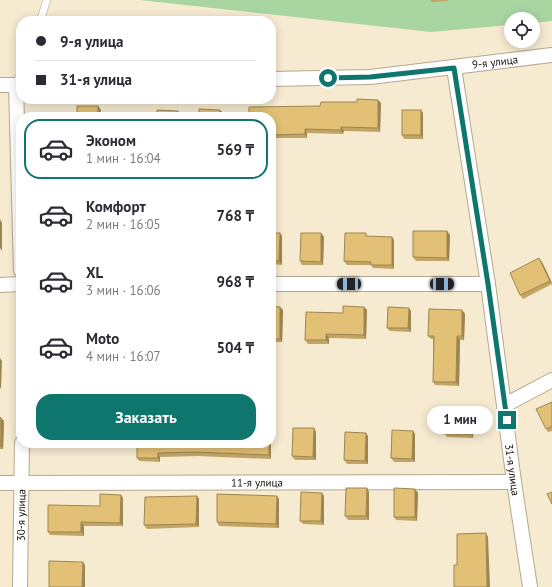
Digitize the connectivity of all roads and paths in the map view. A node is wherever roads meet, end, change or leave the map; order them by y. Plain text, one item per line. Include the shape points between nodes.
1 (48, 0) edge
2 (42, 16) edge
3 (552, 55) edge
4 (454, 68) junction
5 (276, 79) edge
6 (16, 82) edge
7 (0, 85) edge
8 (16, 284) edge
9 (276, 284) edge
10 (488, 284) junction
11 (0, 285) edge
12 (552, 380) edge
13 (505, 405) junction
14 (22, 448) edge
15 (0, 482) edge
16 (22, 482) junction
17 (514, 482) junction
18 (20, 587) edge
19 (530, 587) edge

1 - 2 lane
3 - 4 street, 9-я улица
4 - 5 street, 9-я улица via 370,77
4 - 10 street, 31-я улица
6 - 7 street
8 - 11 street
9 - 10 street
10 - 13 street, 31-я улица
12 - 13 street
13 - 17 street, 31-я улица
14 - 16 street, 30-я улица
15 - 16 street, 11-я улица
16 - 17 street, 11-я улица
16 - 18 street, 30-я улица
17 - 19 street, 31-я улица

